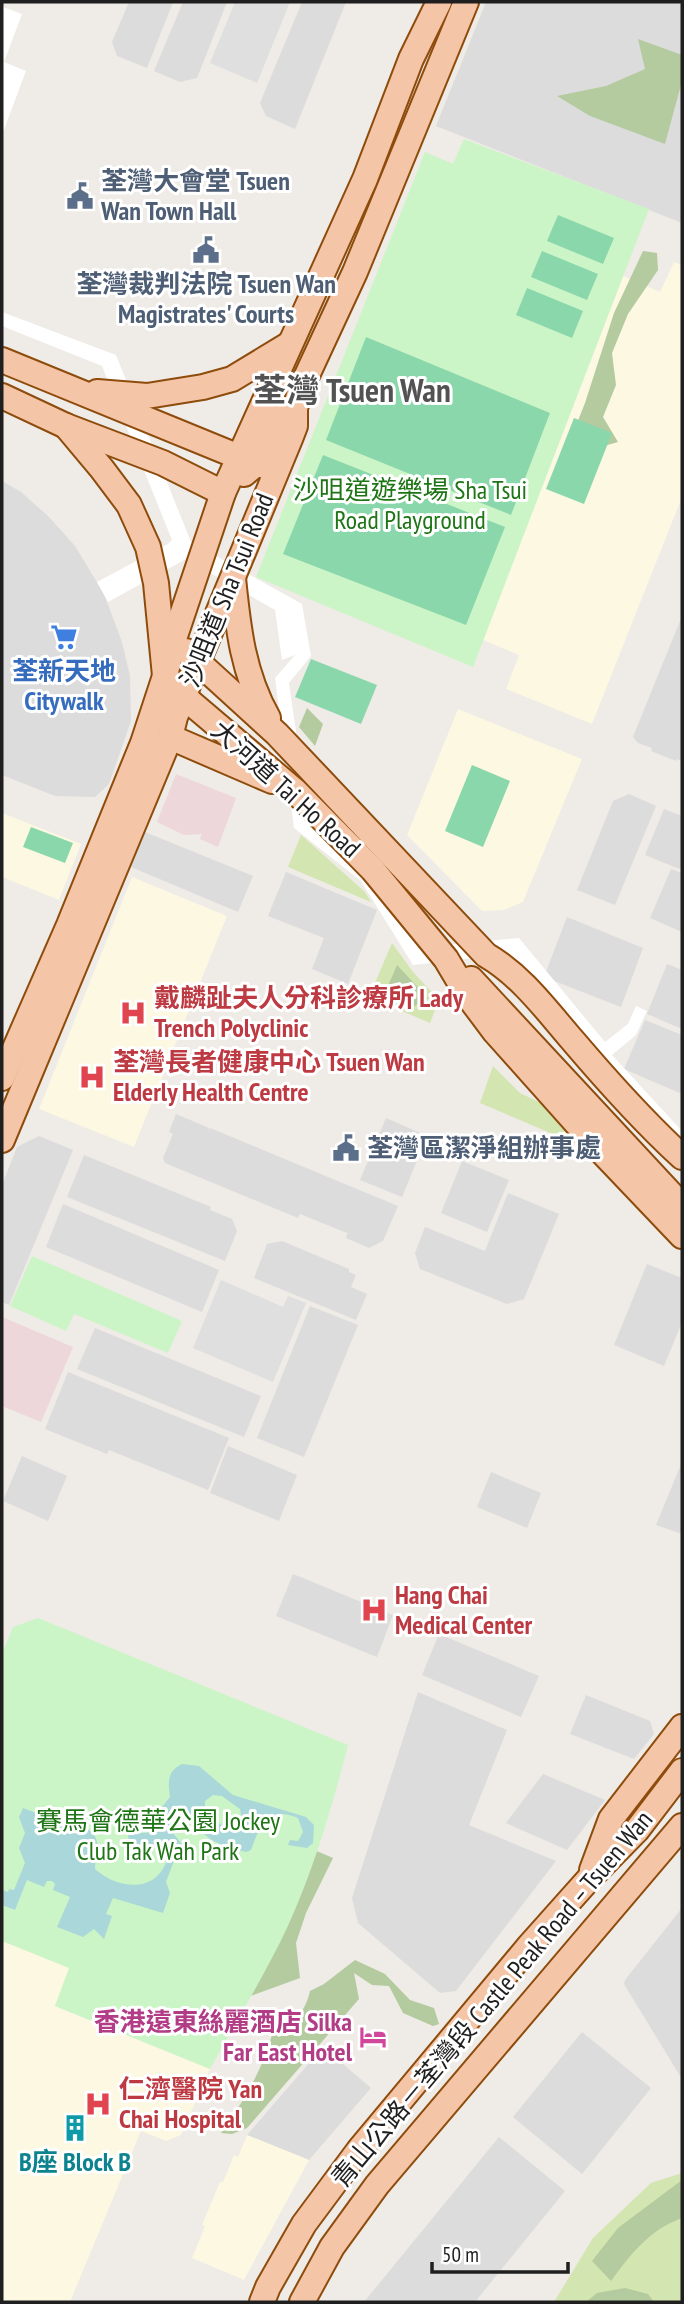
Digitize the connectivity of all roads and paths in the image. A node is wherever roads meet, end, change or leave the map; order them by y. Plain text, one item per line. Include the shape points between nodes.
1 (439, 2) edge
2 (466, 2) edge
3 (288, 345) junction
4 (2, 360) edge
5 (72, 390) junction
6 (2, 397) edge
7 (66, 426) junction
8 (257, 464) junction
9 (223, 493) junction
10 (233, 574) junction
11 (174, 639) junction
12 (197, 662) junction
13 (165, 676) junction
14 (183, 696) junction
15 (277, 734) junction
16 (170, 737) junction
17 (295, 791) junction
18 (446, 959) junction
19 (485, 972) junction
20 (2, 1078) edge
21 (2, 1140) edge
22 (682, 1157) edge
23 (682, 1185) edge
24 (682, 1206) edge
25 (682, 1236) edge
26 (682, 1727) edge
27 (682, 1771) edge
28 (682, 1826) edge
29 (588, 1880) junction
30 (262, 2302) edge
31 (302, 2302) edge

1 - 3 main road, 沙咀道 Sha Tsui Road via 365,179
2 - 8 main road, 沙咀道 Sha Tsui Road via 355,272 302,386 295,426
3 - 5 main road via 232,379 204,387 147,396
3 - 8 main road, 沙咀道 Sha Tsui Road
4 - 5 main road
5 - 8 main road
6 - 7 main road
7 - 9 main road via 163,463
7 - 13 main road via 129,505 148,547
8 - 9 main road, 沙咀道 Sha Tsui Road
8 - 10 main road, 沙咀道 Sha Tsui Road
9 - 11 main road, 沙咀道 Sha Tsui Road
10 - 12 main road, 沙咀道 Sha Tsui Road
10 - 15 main road via 242,654 256,697
11 - 12 main road, 大河道 Tai Ho Road
11 - 13 main road, 沙咀道 Sha Tsui Road
12 - 14 main road, 沙咀道 Sha Tsui Road
12 - 15 main road, 大河道 Tai Ho Road
13 - 14 main road, 大河道 Tai Ho Road
13 - 20 main road, 沙咀道 Sha Tsui Road via 143,743
14 - 16 main road, 沙咀道 Sha Tsui Road
14 - 17 main road, 大河道 Tai Ho Road
15 - 19 main road, 大河道 Tai Ho Road
16 - 17 main road
16 - 21 main road, 沙咀道 Sha Tsui Road
17 - 18 main road, 大河道 Tai Ho Road via 373,870
18 - 19 main road, 大河道 Tai Ho Road
18 - 25 main road, 大河道 Tai Ho Road via 495,1032
19 - 22 main road, 大河道 Tai Ho Road via 506,967
19 - 23 main road
19 - 24 main road
26 - 29 main road via 611,1819
27 - 29 main road, 青山公路－荃灣段 Castle Peak Road – Tsuen Wan via 637,1830
28 - 31 main road, 青山公路－荃灣段 Castle Peak Road – Tsuen Wan via 377,2185 332,2247
29 - 30 main road, 青山公路－荃灣段 Castle Peak Road – Tsuen Wan via 359,2150 304,2224

